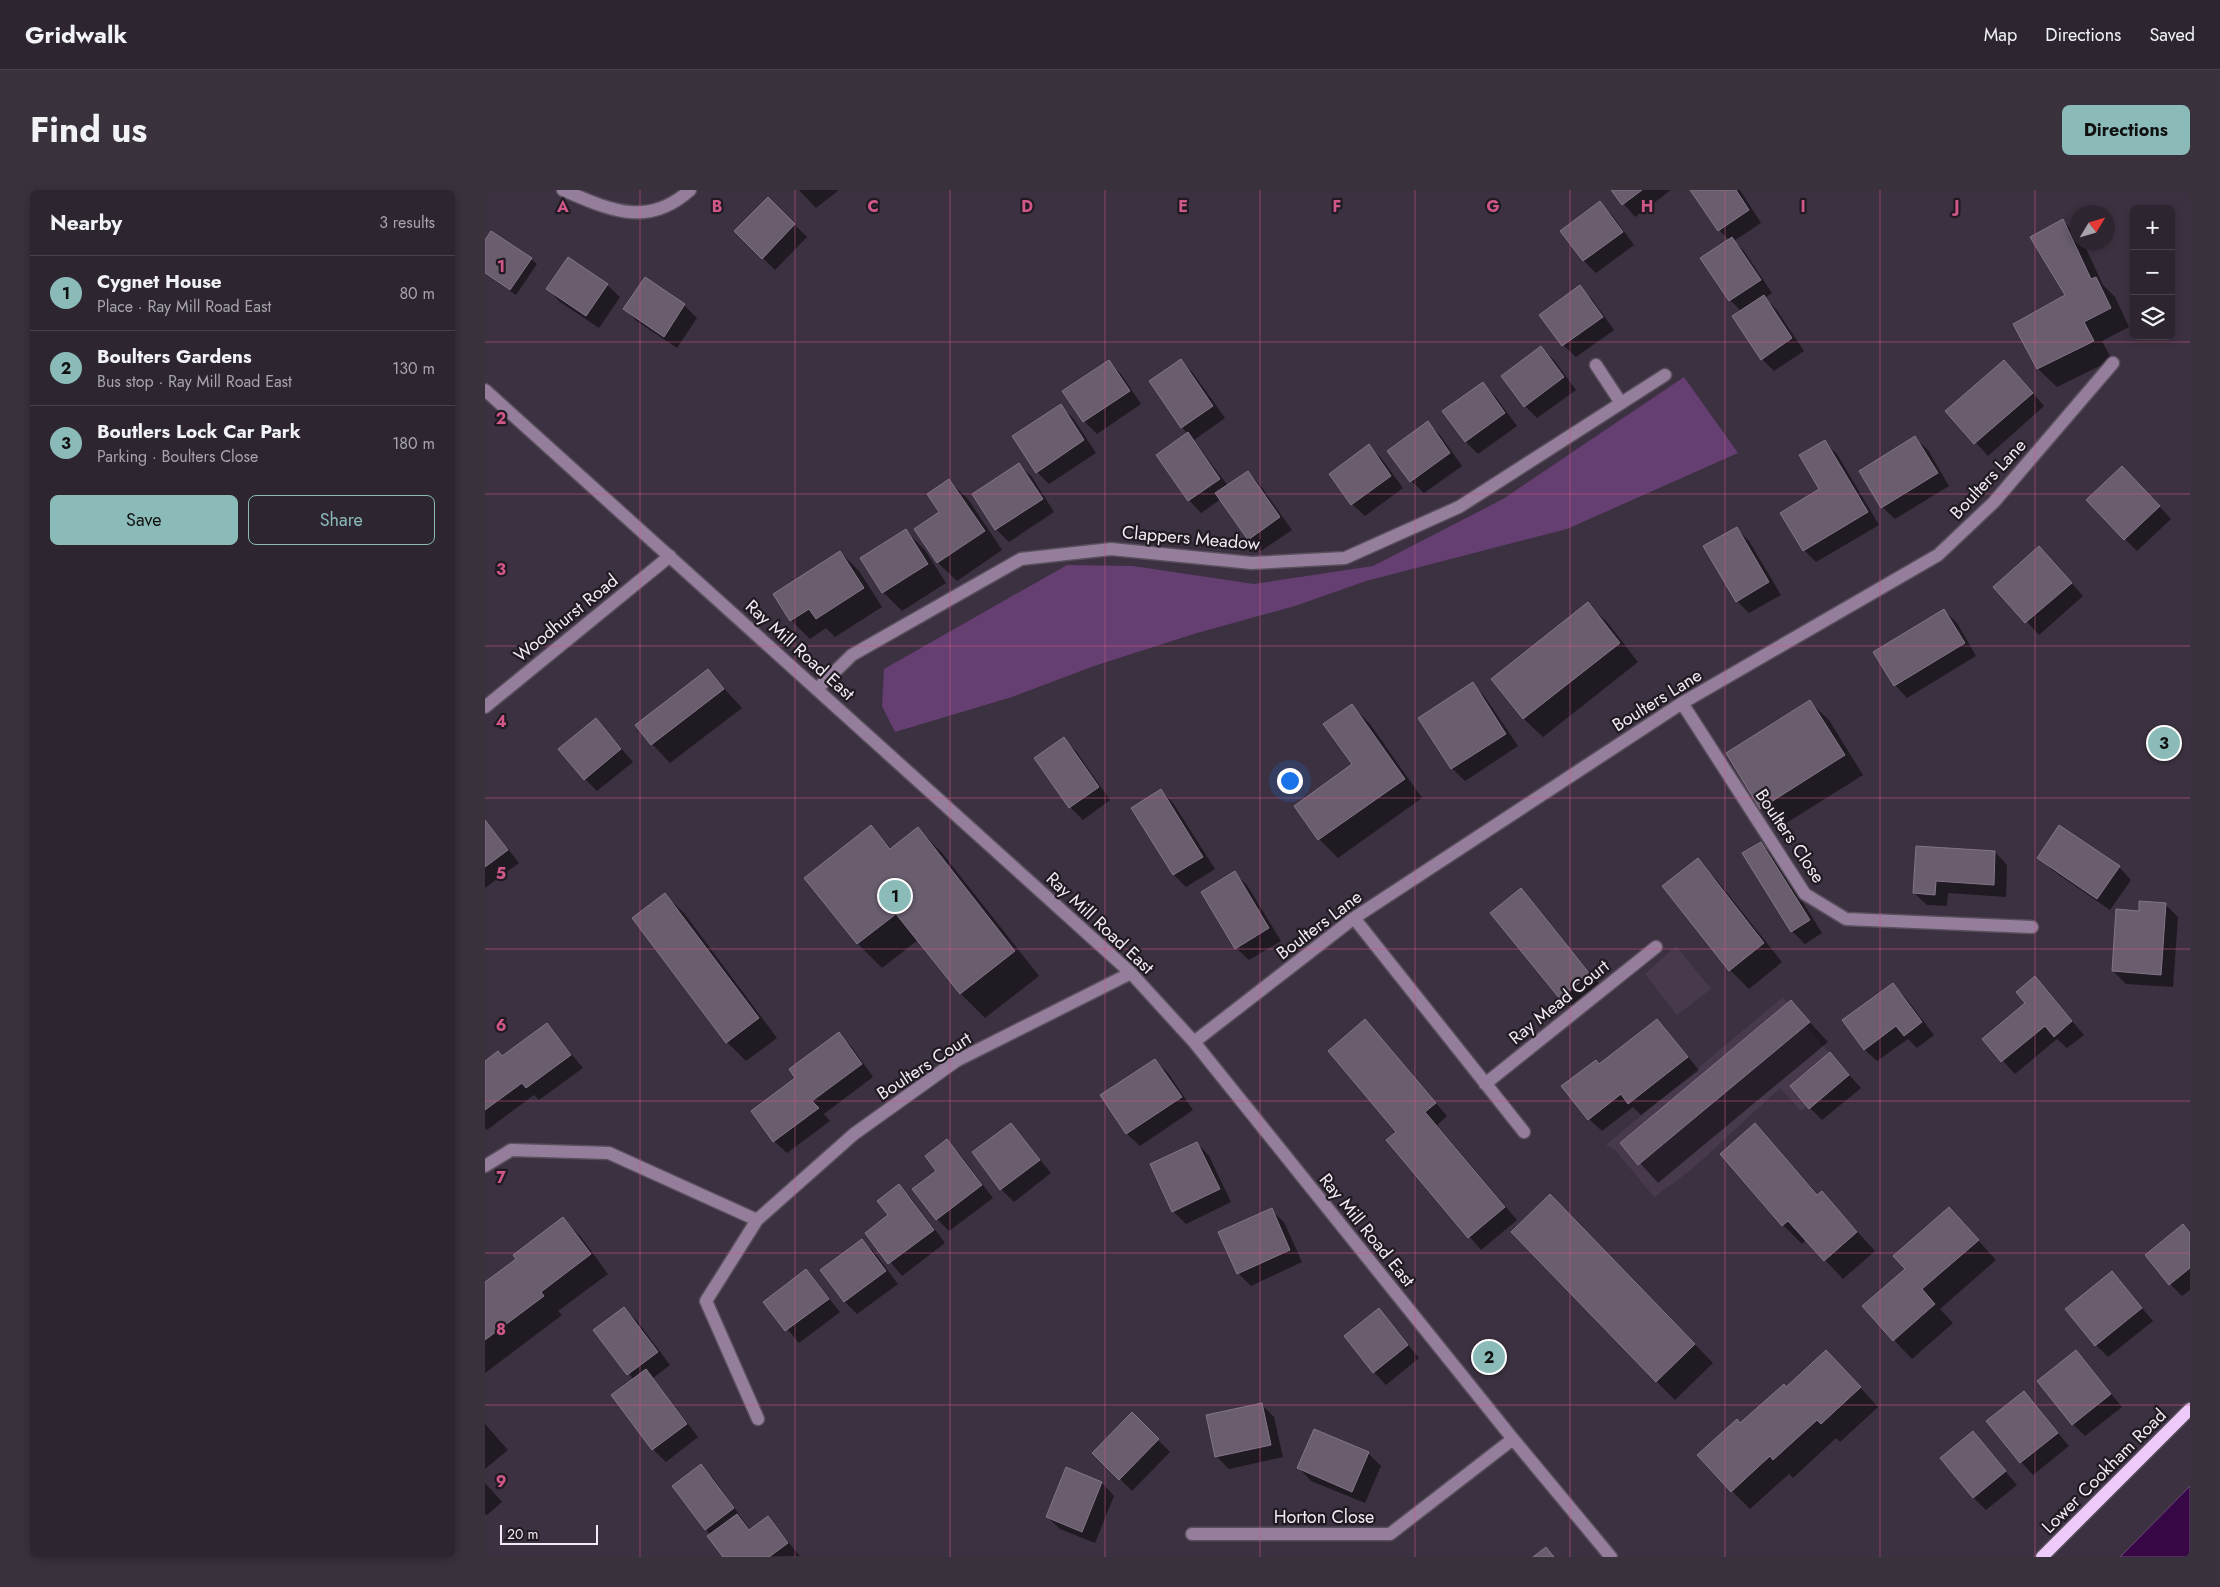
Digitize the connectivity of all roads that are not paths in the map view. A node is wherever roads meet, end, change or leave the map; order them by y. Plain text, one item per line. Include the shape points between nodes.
1 (563, 190) edge
2 (690, 190) edge
3 (2113, 363) dead end
4 (1597, 365) dead end
5 (1665, 375) dead end
6 (485, 390) edge
7 (1621, 403) junction
8 (670, 556) junction
9 (817, 689) junction
10 (1682, 703) junction
11 (485, 706) edge
12 (1354, 918) junction
13 (2032, 926) dead end
14 (1656, 946) dead end
15 (1131, 973) junction
16 (1195, 1042) junction
17 (1485, 1084) junction
18 (1524, 1132) dead end
19 (485, 1166) edge
20 (757, 1220) junction
21 (2190, 1409) edge
22 (758, 1418) dead end
23 (1513, 1440) junction
24 (1192, 1534) dead end
25 (1611, 1557) edge
26 (2042, 1557) edge

1 - 2 street via 599,207 637,213 672,202
3 - 10 street, Boulters Lane via 1994,502 1938,555
4 - 7 street
5 - 7 street, Clappers Meadow
6 - 8 street, Ray Mill Road East
7 - 9 street, Clappers Meadow via 1459,507 1345,558 1252,563 1111,549 1021,559 852,655
8 - 9 street, Ray Mill Road East
8 - 11 street, Woodhurst Road
9 - 15 street, Ray Mill Road East
10 - 12 street, Boulters Lane
10 - 13 street, Boulters Close via 1805,894 1845,919
12 - 16 street, Boulters Lane
12 - 17 street
14 - 17 street, Ray Mead Court
15 - 16 street, Ray Mill Road East
15 - 20 street, Boulters Court via 956,1061 854,1134
16 - 23 street, Ray Mill Road East
17 - 18 street
19 - 20 street via 511,1150 609,1154
20 - 22 street, Boulters Court via 707,1301
21 - 26 main road, Lower Cookham Road
23 - 24 street, Horton Close via 1390,1534
23 - 25 street, Ray Mill Road East

